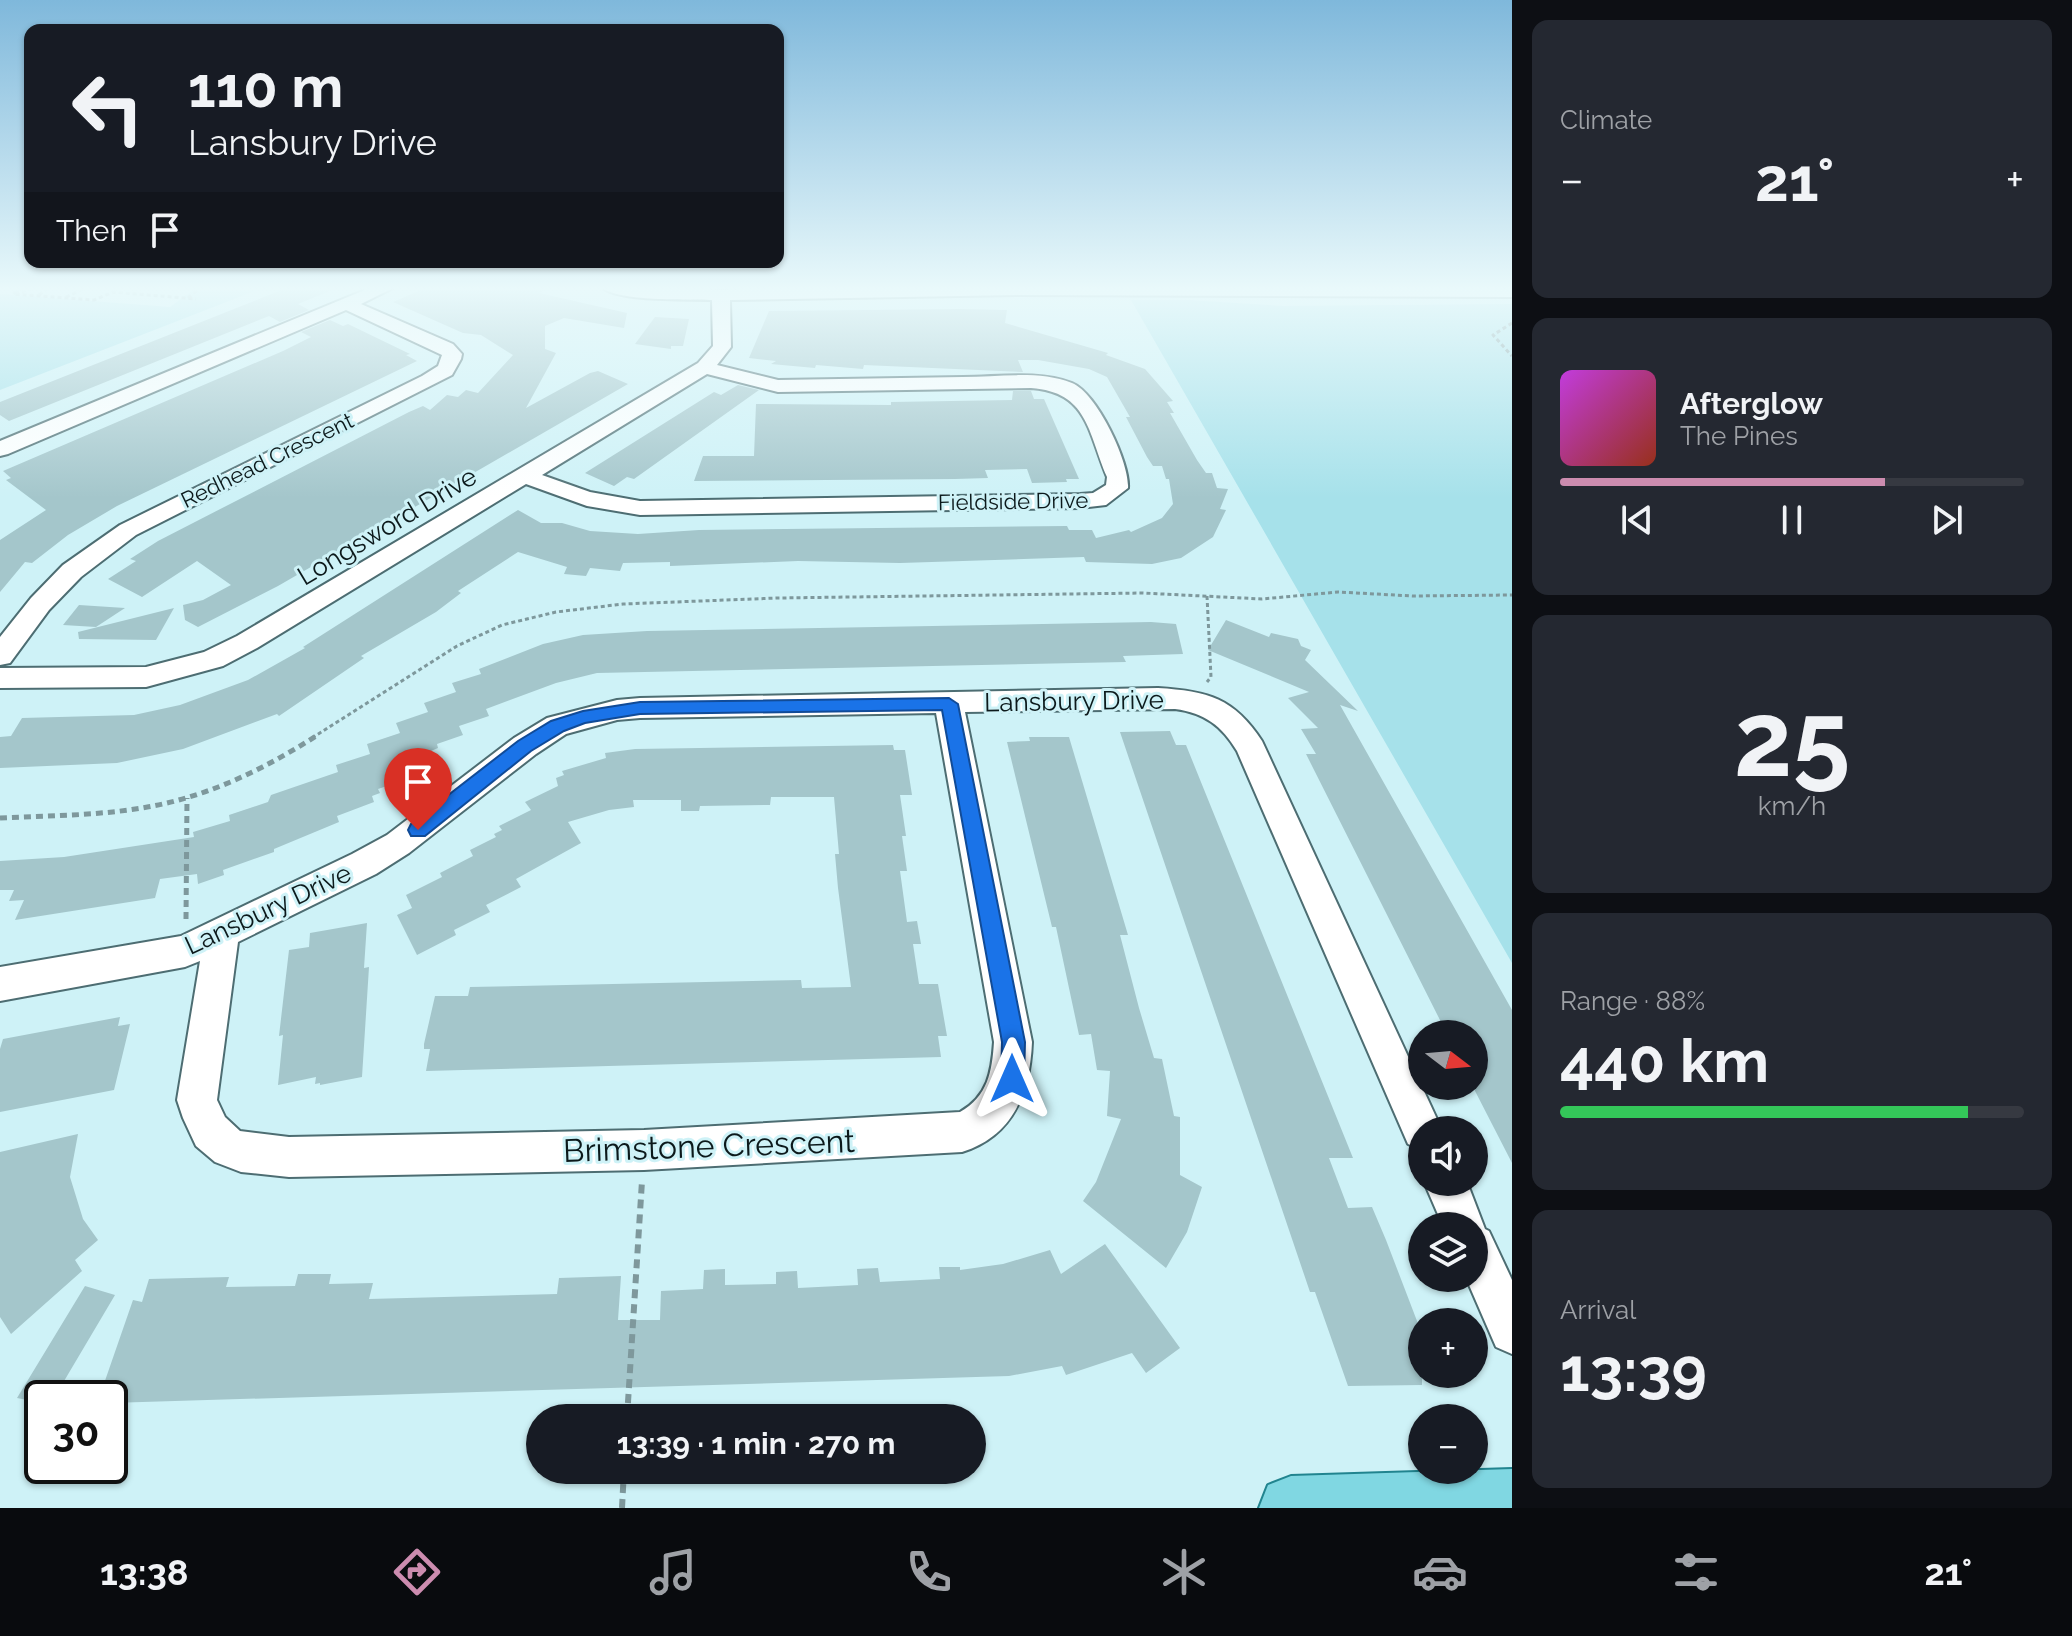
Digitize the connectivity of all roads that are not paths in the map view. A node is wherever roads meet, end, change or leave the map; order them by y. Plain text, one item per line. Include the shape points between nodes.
1 (219, 357) edge
2 (452, 357) edge
3 (713, 357) edge
4 (705, 367) junction
5 (0, 449) edge
6 (526, 476) junction
7 (0, 656) edge
8 (0, 678) edge
9 (949, 704) junction
10 (204, 933) junction
11 (0, 984) edge
12 (1416, 1116) edge
13 (1488, 1277) edge
14 (1512, 1331) edge
15 (1512, 1501) edge
16 (1369, 1507) edge
17 (1291, 1508) edge

1 - 5 street
2 - 7 street, Redhead Crescent via 445,371 429,380 128,530 72,571
3 - 4 street
4 - 6 street, Longsword Drive
4 - 6 street, Fieldside Drive via 778,386 1031,382 1063,387 1074,391 1085,406 1118,477 1117,488 1098,500 1080,501 640,508 577,498
6 - 8 street, Longsword Drive via 213,659 146,677
9 - 10 street, Lansbury Drive via 640,708 583,717 525,746 398,844
9 - 10 street, Brimstone Crescent via 1013,1042 1012,1079 995,1109 969,1130 937,1136 644,1150 289,1157 233,1149 204,1126 197,1100
9 - 12 street, Lansbury Drive via 1193,699 1232,720 1251,749
10 - 11 street, Lansbury Drive via 185,951
13 - 14 street
15 - 16 main road
16 - 17 main road

